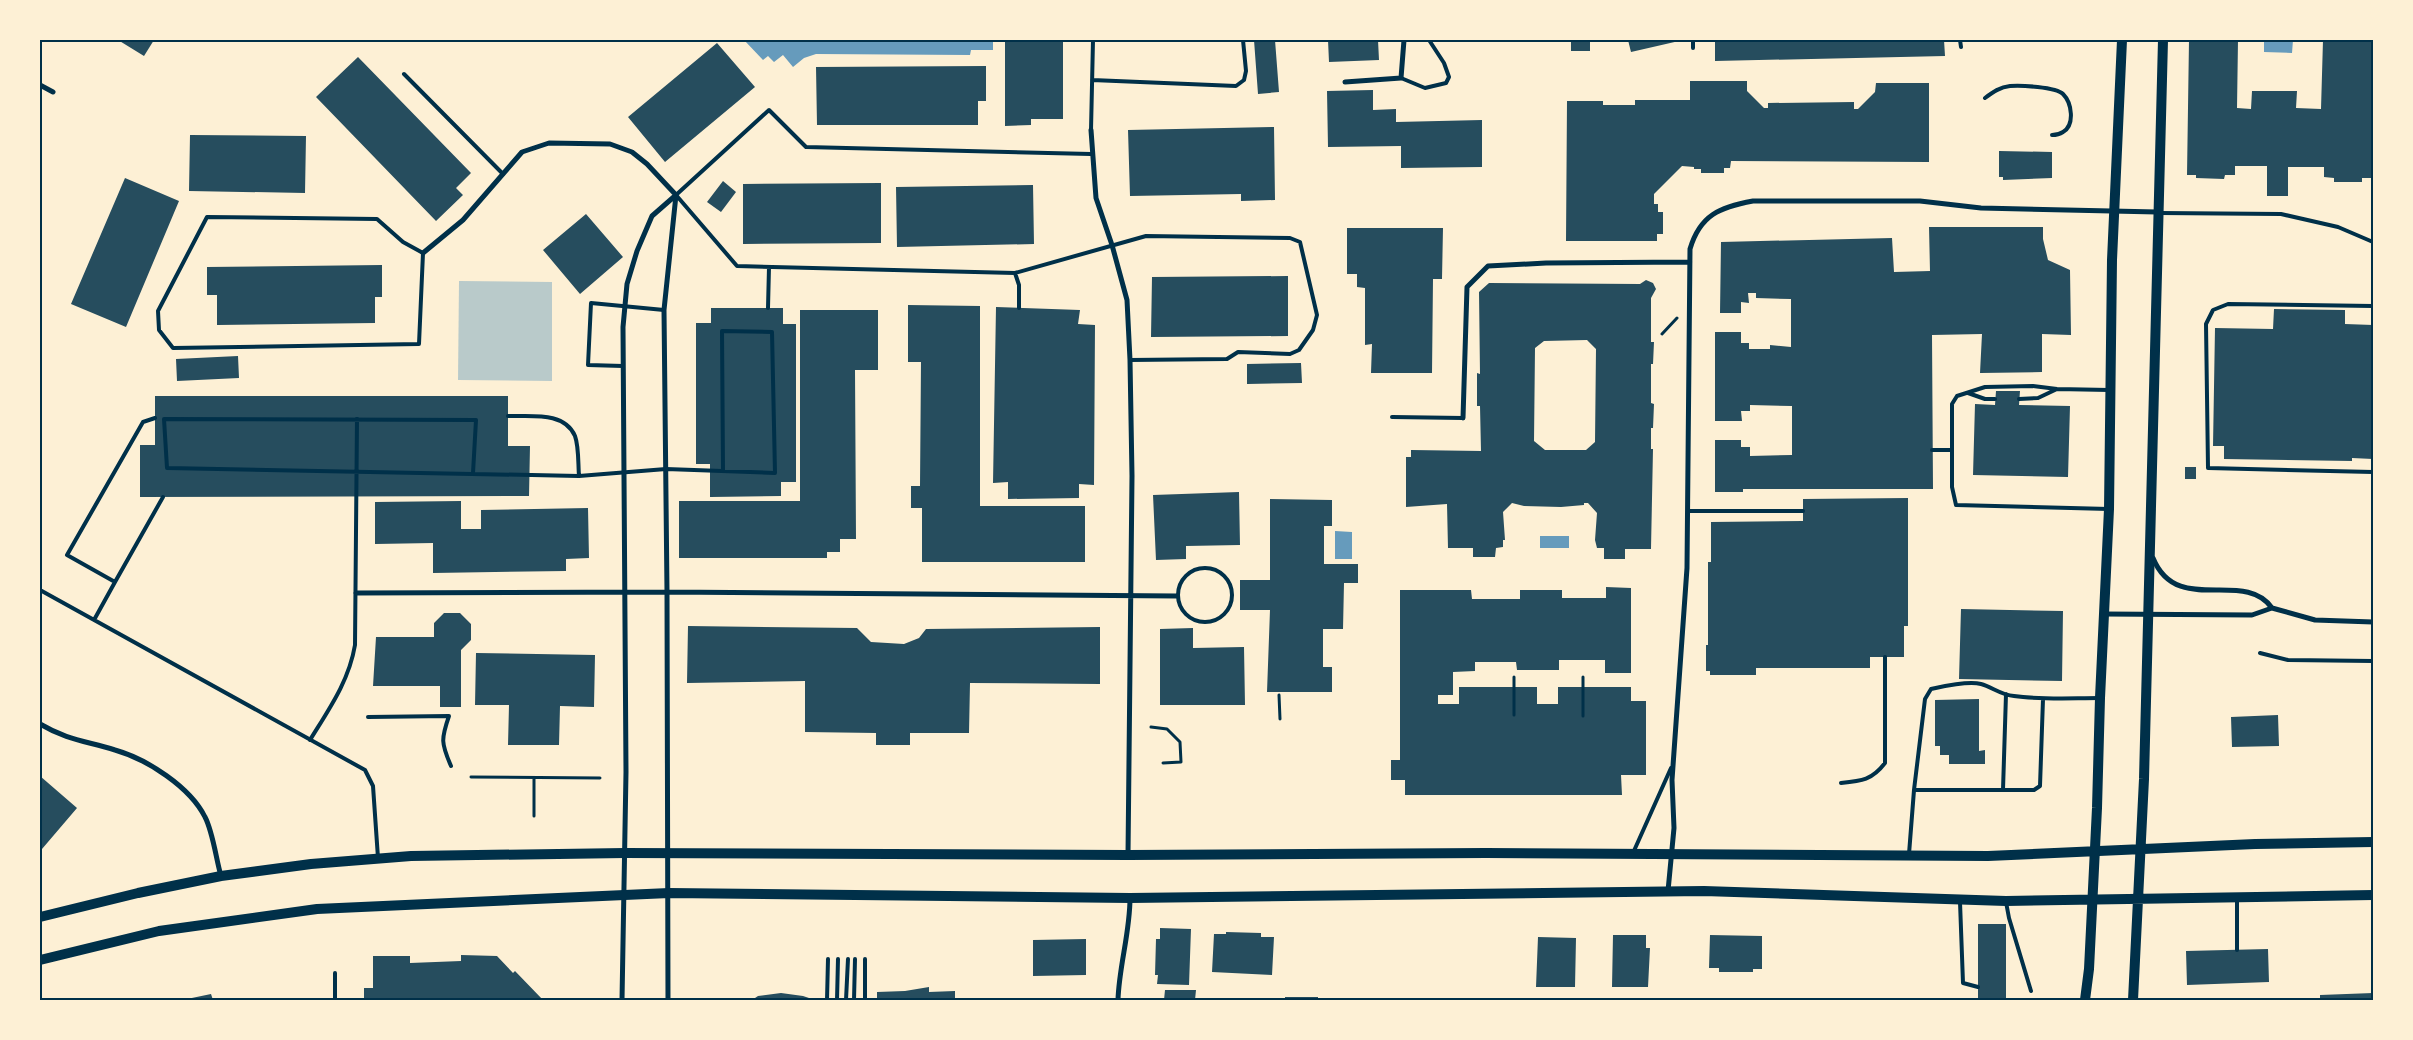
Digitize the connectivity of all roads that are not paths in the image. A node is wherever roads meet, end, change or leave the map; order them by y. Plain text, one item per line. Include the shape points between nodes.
1 (1094, 40) edge
2 (1243, 40) edge
3 (1404, 40) edge
4 (1429, 40) edge
5 (1693, 40) edge
6 (1960, 40) edge
7 (2122, 40) edge
8 (2163, 40) edge
9 (1960, 46) dead end
10 (1693, 48) dead end
11 (404, 74) dead end
12 (1401, 78) junction
13 (1092, 80) junction
14 (1345, 82) dead end
15 (40, 84) edge
16 (53, 92) dead end
17 (1985, 98) dead end
18 (1091, 130) joint
19 (2052, 135) dead end
20 (1091, 154) junction
21 (503, 174) junction
22 (676, 194) junction
23 (2114, 210) junction
24 (2158, 212) junction
25 (2373, 242) edge
26 (1112, 245) junction
27 (423, 253) junction
28 (1690, 262) junction
29 (769, 267) junction
30 (1015, 273) junction
31 (625, 306) junction
32 (2373, 306) edge
33 (768, 308) dead end
34 (1019, 308) dead end
35 (664, 310) junction
36 (1130, 360) junction
37 (623, 366) junction
38 (2057, 389) junction
39 (2109, 390) junction
40 (1968, 393) junction
41 (1995, 399) dead end
42 (2020, 399) dead end
43 (508, 416) dead end
44 (1392, 417) dead end
45 (155, 418) dead end
46 (1463, 418) joint
47 (357, 419) junction
48 (1932, 450) dead end
49 (1952, 450) junction
50 (666, 469) junction
51 (357, 471) junction
52 (723, 471) junction
53 (623, 472) junction
54 (2373, 472) edge
55 (473, 473) junction
56 (579, 476) junction
57 (163, 497) dead end
58 (2109, 509) junction
59 (1688, 511) junction
60 (1803, 511) dead end
61 (2149, 549) junction
62 (115, 582) junction
63 (40, 590) edge
64 (626, 592) junction
65 (667, 592) junction
66 (356, 593) junction
67 (1130, 596) junction
68 (1177, 596) junction
69 (2272, 608) junction
70 (2104, 614) junction
71 (2147, 614) junction
72 (94, 620) junction
73 (2373, 622) edge
74 (2260, 653) dead end
75 (1885, 656) dead end
76 (2373, 661) edge
77 (2006, 694) junction
78 (2100, 698) junction
79 (2043, 699) junction
80 (368, 717) dead end
81 (40, 724) edge
82 (310, 740) junction
83 (1673, 764) junction
84 (451, 766) dead end
85 (1841, 783) dead end
86 (1914, 790) junction
87 (2004, 790) junction
88 (2373, 842) edge
89 (2141, 849) junction
90 (2095, 852) junction
91 (625, 853) junction
92 (668, 853) junction
93 (1632, 854) junction
94 (1671, 854) junction
95 (1128, 855) junction
96 (1908, 856) junction
97 (378, 858) junction
98 (221, 876) junction
99 (1668, 892) junction
100 (669, 893) junction
101 (624, 895) junction
102 (2373, 895) edge
103 (1130, 898) junction
104 (2236, 898) junction
105 (2139, 899) junction
106 (1960, 900) junction
107 (2093, 900) junction
108 (2006, 901) junction
109 (40, 917) edge
110 (2237, 950) dead end
111 (828, 959) dead end
112 (838, 959) dead end
113 (848, 959) dead end
114 (855, 959) dead end
115 (865, 959) dead end
116 (40, 960) edge
117 (334, 973) dead end
118 (1978, 987) dead end
119 (2031, 991) dead end
120 (335, 1000) edge
121 (622, 1000) edge
122 (668, 1000) edge
123 (827, 1000) edge
124 (837, 1000) edge
125 (846, 1000) edge
126 (854, 1000) edge
127 (865, 1000) edge
128 (1118, 1000) edge
129 (2085, 1000) edge
130 (2133, 1000) edge

1 - 13 lane
2 - 13 lane via 1246,71 1244,80 1236,86
3 - 12 street
4 - 12 lane via 1444,63 1449,77 1446,83 1425,88
5 - 10 lane
6 - 9 lane
7 - 23 main road
8 - 24 main road
11 - 21 lane
12 - 14 street
13 - 18 lane
15 - 16 street
17 - 19 lane via 1995,90 2009,86 2056,90 2064,94 2071,115 2070,125 2063,133
18 - 20 street
20 - 22 lane via 806,147 769,110
20 - 26 street via 1096,198
21 - 22 street via 522,152 549,143 610,144 632,152
21 - 27 street via 463,220
22 - 29 lane via 737,266
22 - 31 street via 652,216 628,284
22 - 35 street
23 - 24 street
23 - 28 street via 1980,208 1920,201 1753,201 1717,210 1704,222 1695,235
23 - 39 main road
24 - 25 lane via 2281,214 2338,227
24 - 61 main road
26 - 30 lane
26 - 36 street via 1127,300
26 - 36 lane via 1146,236 1290,238 1300,242 1316,315 1313,330 1299,350 1290,354 1238,352 1227,359
27 - 27 lane via 376,220 207,218 158,311 159,330 173,348 419,344
28 - 46 street via 1488,266 1466,287
28 - 59 street
29 - 30 lane
29 - 33 lane
30 - 34 lane via 1019,285
31 - 35 lane
31 - 37 street
31 - 37 lane via 591,303 588,365
32 - 54 lane via 2223,305 2207,318 2206,362 2208,468
35 - 50 street
36 - 67 street
37 - 53 street
38 - 39 lane
38 - 40 lane via 1985,387
38 - 42 lane via 2038,398
39 - 58 main road
40 - 41 lane
40 - 49 lane via 1957,396 1952,404
43 - 56 lane via 554,418 567,423 576,438
44 - 46 lane
45 - 62 lane via 143,422 67,555
47 - 51 lane
47 - 51 lane via 164,418 167,468
47 - 55 lane via 476,420
48 - 49 lane
49 - 58 lane via 1952,486 1956,505
50 - 52 lane
50 - 53 lane
50 - 65 street
51 - 55 lane
51 - 66 lane
52 - 52 lane via 722,331 772,332 775,472
53 - 56 lane
53 - 64 street
55 - 56 lane
57 - 62 lane
58 - 70 main road
59 - 60 lane
59 - 83 street
61 - 69 street via 2158,569 2181,587 2250,592 2262,597
61 - 71 main road
62 - 72 lane
63 - 72 lane
64 - 65 street
64 - 66 street
64 - 91 street
65 - 67 street
65 - 92 street
66 - 82 lane via 352,667
67 - 68 street
67 - 95 street
68 - 68 lane via 1180,607 1187,614 1196,621 1206,622 1225,614 1232,594 1230,584 1223,576 1204,568 1185,577
69 - 71 street via 2252,615
69 - 73 street via 2315,620
70 - 71 street
70 - 78 main road
71 - 89 main road
72 - 82 lane
74 - 76 lane via 2288,660
75 - 85 lane via 1885,763 1876,775 1862,781
77 - 79 lane
77 - 86 lane via 1981,684 1931,689 1925,699
77 - 87 lane
78 - 79 lane
78 - 90 main road
79 - 87 lane via 2040,786 2034,790
80 - 84 lane via 449,716 442,747
81 - 98 street via 61,736 118,751 163,773 188,793 206,818
82 - 97 lane via 364,770 369,778 373,786
83 - 93 lane
83 - 94 street
86 - 87 lane
86 - 96 lane
88 - 89 main road
89 - 90 main road
89 - 105 main road
90 - 96 main road
90 - 107 main road
91 - 92 main road
91 - 97 main road
91 - 101 street
92 - 95 main road
92 - 100 street
93 - 94 main road
93 - 95 main road
94 - 96 main road
94 - 99 street
97 - 98 main road
98 - 109 main road
99 - 103 main road
99 - 106 main road
100 - 101 main road
100 - 103 main road
100 - 122 street
101 - 116 main road via 317,909 159,931
101 - 121 street
102 - 104 main road
103 - 128 street via 1128,934 1118,976
104 - 105 main road
104 - 110 lane
105 - 107 main road
105 - 130 main road
106 - 108 main road
106 - 118 lane via 1963,983
107 - 108 main road
107 - 129 main road
108 - 119 lane
111 - 123 lane
112 - 124 lane
113 - 125 lane
114 - 126 lane
115 - 127 lane
117 - 120 lane

